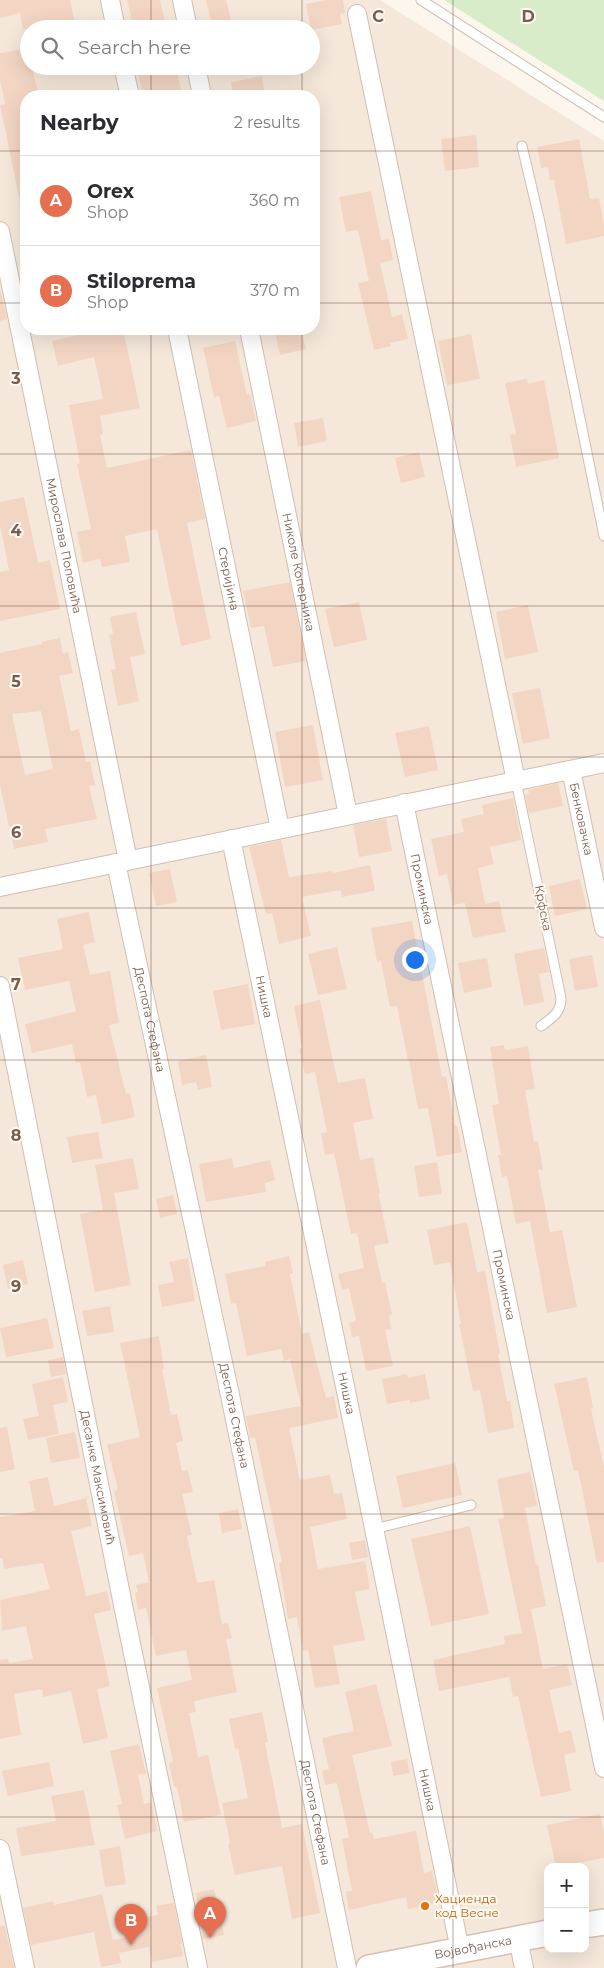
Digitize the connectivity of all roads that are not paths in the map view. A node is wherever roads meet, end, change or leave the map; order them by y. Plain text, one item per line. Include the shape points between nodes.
1 (110, 0) edge
2 (182, 0) edge
3 (421, 0) edge
4 (357, 14) dead end
5 (114, 20) edge
6 (186, 20) edge
7 (125, 75) edge
8 (198, 75) edge
9 (129, 90) edge
10 (201, 90) edge
11 (604, 117) edge
12 (522, 146) dead end
13 (0, 232) edge
14 (20, 325) edge
15 (22, 335) edge
16 (178, 335) edge
17 (250, 335) edge
18 (604, 536) edge
19 (604, 763) edge
20 (570, 770) junction
21 (516, 781) junction
22 (404, 803) junction
23 (348, 815) junction
24 (280, 829) junction
25 (231, 839) junction
26 (122, 862) junction
27 (0, 886) edge
28 (604, 928) edge
29 (0, 986) edge
30 (541, 1026) dead end
31 (471, 1506) dead end
32 (374, 1529) junction
33 (604, 1768) edge
34 (0, 1849) edge
35 (604, 1922) edge
36 (589, 1924) edge
37 (544, 1934) edge
38 (518, 1938) junction
39 (460, 1950) junction
40 (25, 1968) edge
41 (198, 1968) edge
42 (347, 1968) edge
43 (369, 1968) edge
44 (524, 1968) edge

1 - 5 street
2 - 6 street
3 - 11 lane
4 - 21 street
7 - 9 street
8 - 10 street
12 - 18 lane
13 - 14 street, Мирослава Поповића
15 - 26 street, Мирослава Поповића
16 - 24 street, Стеријина
17 - 23 street, Николе Коперника
19 - 20 street
20 - 21 street
20 - 28 street, Бенковачка
21 - 22 street
21 - 30 lane, Крфска via 561,998 558,1013
22 - 23 street
22 - 33 street, Проминска
23 - 24 street
24 - 25 street
25 - 26 street
25 - 32 street, Нишка
26 - 27 street
26 - 42 street, Деспота Стефана
29 - 41 street, Десанке Максимовић
31 - 32 lane
32 - 39 street, Нишка
34 - 40 street
35 - 36 main road
37 - 38 main road, Војвођанска
38 - 39 main road, Војвођанска
38 - 44 street
39 - 43 main road, Војвођанска

